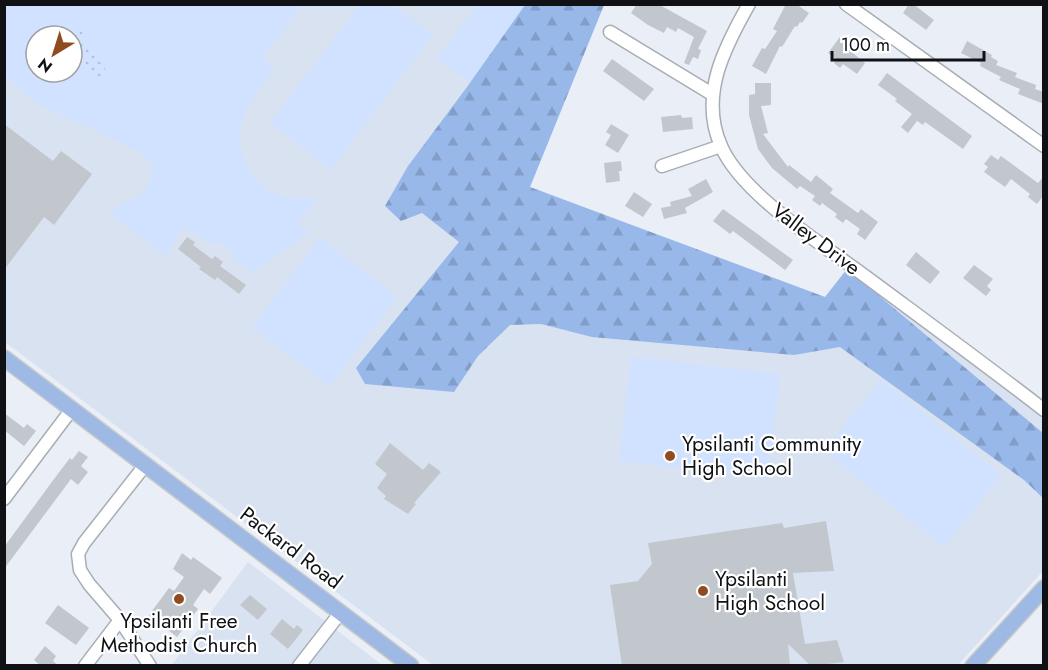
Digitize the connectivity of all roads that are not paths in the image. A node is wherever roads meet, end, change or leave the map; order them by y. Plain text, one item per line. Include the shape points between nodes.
1 (749, 4) edge
2 (846, 4) edge
3 (610, 32) dead end
4 (712, 94) junction
5 (721, 146) junction
6 (1044, 146) edge
7 (662, 166) dead end
8 (4, 358) edge
9 (72, 409) junction
10 (1044, 410) edge
11 (146, 464) junction
12 (4, 499) edge
13 (1044, 588) edge
14 (341, 612) junction
15 (120, 620) junction
16 (85, 666) edge
17 (150, 666) edge
18 (299, 666) edge
19 (411, 666) edge
20 (973, 666) edge

1 - 4 street, Valley Drive via 730,38
2 - 6 street
3 - 4 street
4 - 5 street, Valley Drive
5 - 7 street
5 - 10 street, Valley Drive via 758,195
8 - 9 main road, Packard Road
9 - 11 main road, Packard Road
9 - 12 street
11 - 14 main road, Packard Road
11 - 15 street via 78,554 80,570
13 - 20 main road
14 - 18 street
14 - 19 main road, Packard Road
15 - 16 street
15 - 17 street

